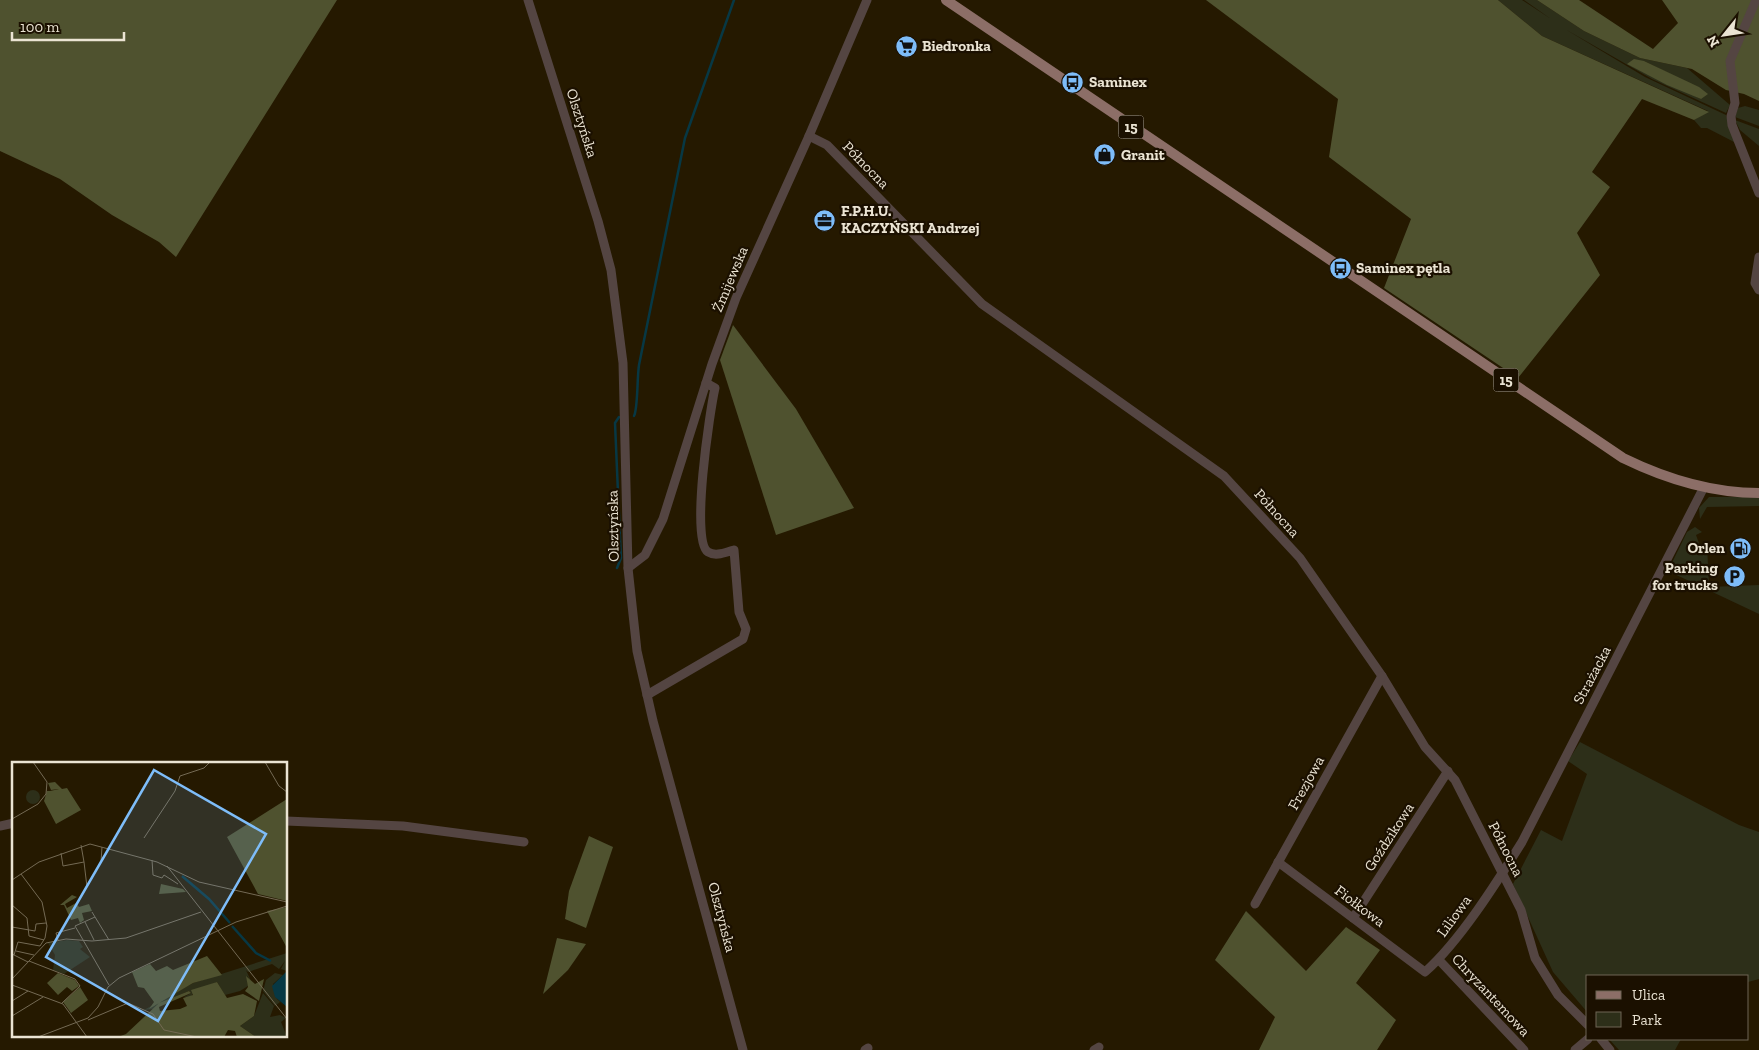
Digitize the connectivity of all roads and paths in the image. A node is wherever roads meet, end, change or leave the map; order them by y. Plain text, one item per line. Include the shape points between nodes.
1 (528, 0) edge
2 (867, 0) edge
3 (946, 0) edge
4 (1756, 0) edge
5 (810, 136) junction
6 (1759, 192) edge
7 (1759, 257) edge
8 (1759, 290) edge
9 (706, 383) junction
10 (1704, 487) junction
11 (1759, 493) edge
12 (628, 568) junction
13 (1382, 676) junction
14 (647, 696) junction
15 (1448, 771) junction
16 (288, 821) edge
17 (524, 842) dead end
18 (1278, 862) junction
19 (1503, 873) junction
20 (1255, 904) dead end
21 (1353, 918) junction
22 (1439, 960) junction
23 (1425, 972) joint
24 (1586, 1023) edge
25 (1587, 1040) edge
26 (1602, 1040) edge
27 (743, 1050) edge
28 (1524, 1050) edge
29 (1575, 1050) edge
30 (1610, 1050) edge

1 - 12 street, Olsztyńska via 611,270 623,363
2 - 5 street, Żmijewska
3 - 10 main road, 15 via 1609,449 1656,473
4 - 6 street via 1730,61 1735,103 1732,124
5 - 9 street, Żmijewska via 736,298
5 - 13 street, Północna via 827,145 982,304 1224,476 1306,565
7 - 8 street via 1754,283
9 - 12 street, Żmijewska via 664,519 645,555
9 - 14 street via 715,388 702,472 703,547 716,555 734,550 739,612 746,628 743,639
10 - 11 main road, 15
10 - 19 street, Strażacka via 1554,782
12 - 14 street, Olsztyńska via 634,634
13 - 15 street, Północna via 1425,746
13 - 18 street, Frezjowa
14 - 27 street, Olsztyńska
15 - 19 street, Północna
15 - 21 street, Goździkowa
16 - 17 street via 404,826
18 - 20 street, Frezjowa
18 - 21 street, Fiołkowa
19 - 22 street, Liliowa
19 - 24 street, Północna via 1521,910 1531,947 1540,965 1558,994
21 - 23 street, Fiołkowa
22 - 23 street, Liliowa
22 - 28 street, Chryzantemowa
25 - 29 street
26 - 30 street

